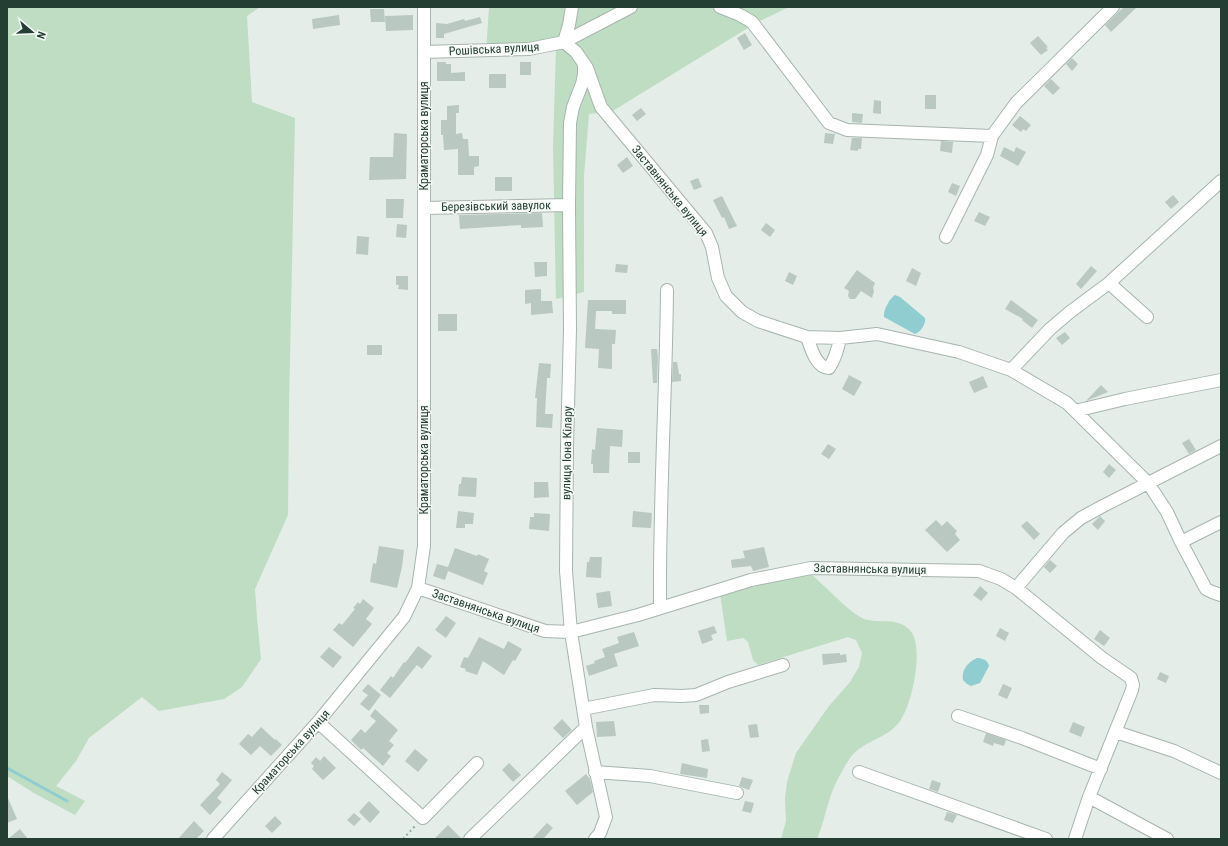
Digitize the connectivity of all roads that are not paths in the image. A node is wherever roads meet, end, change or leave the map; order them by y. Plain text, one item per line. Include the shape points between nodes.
1 (424, 7) edge
2 (572, 7) edge
3 (631, 7) edge
4 (720, 7) edge
5 (1113, 7) edge
6 (564, 42) junction
7 (424, 52) junction
8 (584, 64) junction
9 (992, 136) junction
10 (1221, 181) edge
11 (569, 204) junction
12 (424, 208) junction
13 (946, 237) dead end
14 (1109, 283) junction
15 (667, 290) dead end
16 (1147, 317) dead end
17 (807, 337) junction
18 (840, 338) junction
19 (1011, 370) junction
20 (1221, 380) edge
21 (1075, 411) junction
22 (1221, 446) edge
23 (1148, 483) junction
24 (1221, 522) edge
25 (1181, 542) junction
26 (418, 588) junction
27 (1016, 588) junction
28 (1221, 595) edge
29 (660, 608) junction
30 (571, 632) junction
31 (783, 665) dead end
32 (583, 709) junction
33 (958, 716) dead end
34 (318, 722) junction
35 (586, 727) junction
36 (1116, 732) junction
37 (477, 763) dead end
38 (1101, 770) junction
39 (596, 772) junction
40 (859, 772) dead end
41 (1221, 773) edge
42 (737, 793) dead end
43 (1089, 797) junction
44 (213, 839) edge
45 (470, 839) edge
46 (595, 839) edge
47 (1046, 839) edge
48 (1075, 839) edge
49 (1167, 839) edge

1 - 7 street, Краматорська вулиця
2 - 6 street via 570,25
3 - 6 street
4 - 9 street via 752,22 829,123 847,130
5 - 9 street via 1016,103
6 - 7 street, Рошівська вулиця via 529,49
6 - 8 street, Заставнянська вулиця via 576,52
7 - 12 street, Краматорська вулиця
8 - 11 street, вулиця Іона Кілару via 582,84 570,123
8 - 17 street, Заставнянська вулиця via 601,107 706,233 712,247 718,278 726,296 742,312 758,321
9 - 13 street via 987,155
10 - 14 street
11 - 12 street, Березівський завулок
11 - 30 street, вулиця Іона Кілару via 570,329 566,571
12 - 26 street, Краматорська вулиця via 424,546
14 - 16 street
14 - 19 street via 1050,329
15 - 29 street via 659,549
17 - 18 street, Заставнянська вулиця
17 - 18 street via 817,360 826,368 830,368
18 - 19 street, Заставнянська вулиця via 877,334 959,352
19 - 21 street, Заставнянська вулиця via 1067,403
20 - 21 street
21 - 23 street, Заставнянська вулиця
22 - 23 street
23 - 25 street, Заставнянська вулиця via 1167,512
23 - 27 street via 1081,518 1063,533
24 - 25 street
25 - 28 street, Заставнянська вулиця via 1206,589
26 - 30 street, Заставнянська вулиця via 545,631
26 - 34 street, Краматорська вулиця via 404,616
27 - 29 street, Заставнянська вулиця via 1001,578 979,571 811,568 751,580
27 - 36 street, Заставнянська вулиця via 1102,658 1131,678 1132,690
29 - 30 street, Заставнянська вулиця
30 - 32 street, вулиця Іона Кілару
31 - 32 street via 696,695 654,695
32 - 35 street, вулиця Іона Кілару
33 - 38 street via 1022,738
34 - 37 street via 423,818
34 - 44 street, Краматорська вулиця
35 - 39 street, вулиця Іона Кілару
35 - 45 street
36 - 38 street, Заставнянська вулиця
36 - 41 street via 1174,751
38 - 43 street, Заставнянська вулиця
39 - 42 street via 650,776
39 - 46 street, вулиця Іона Кілару via 606,818
40 - 47 street
43 - 48 street, Заставнянська вулиця
43 - 49 street

